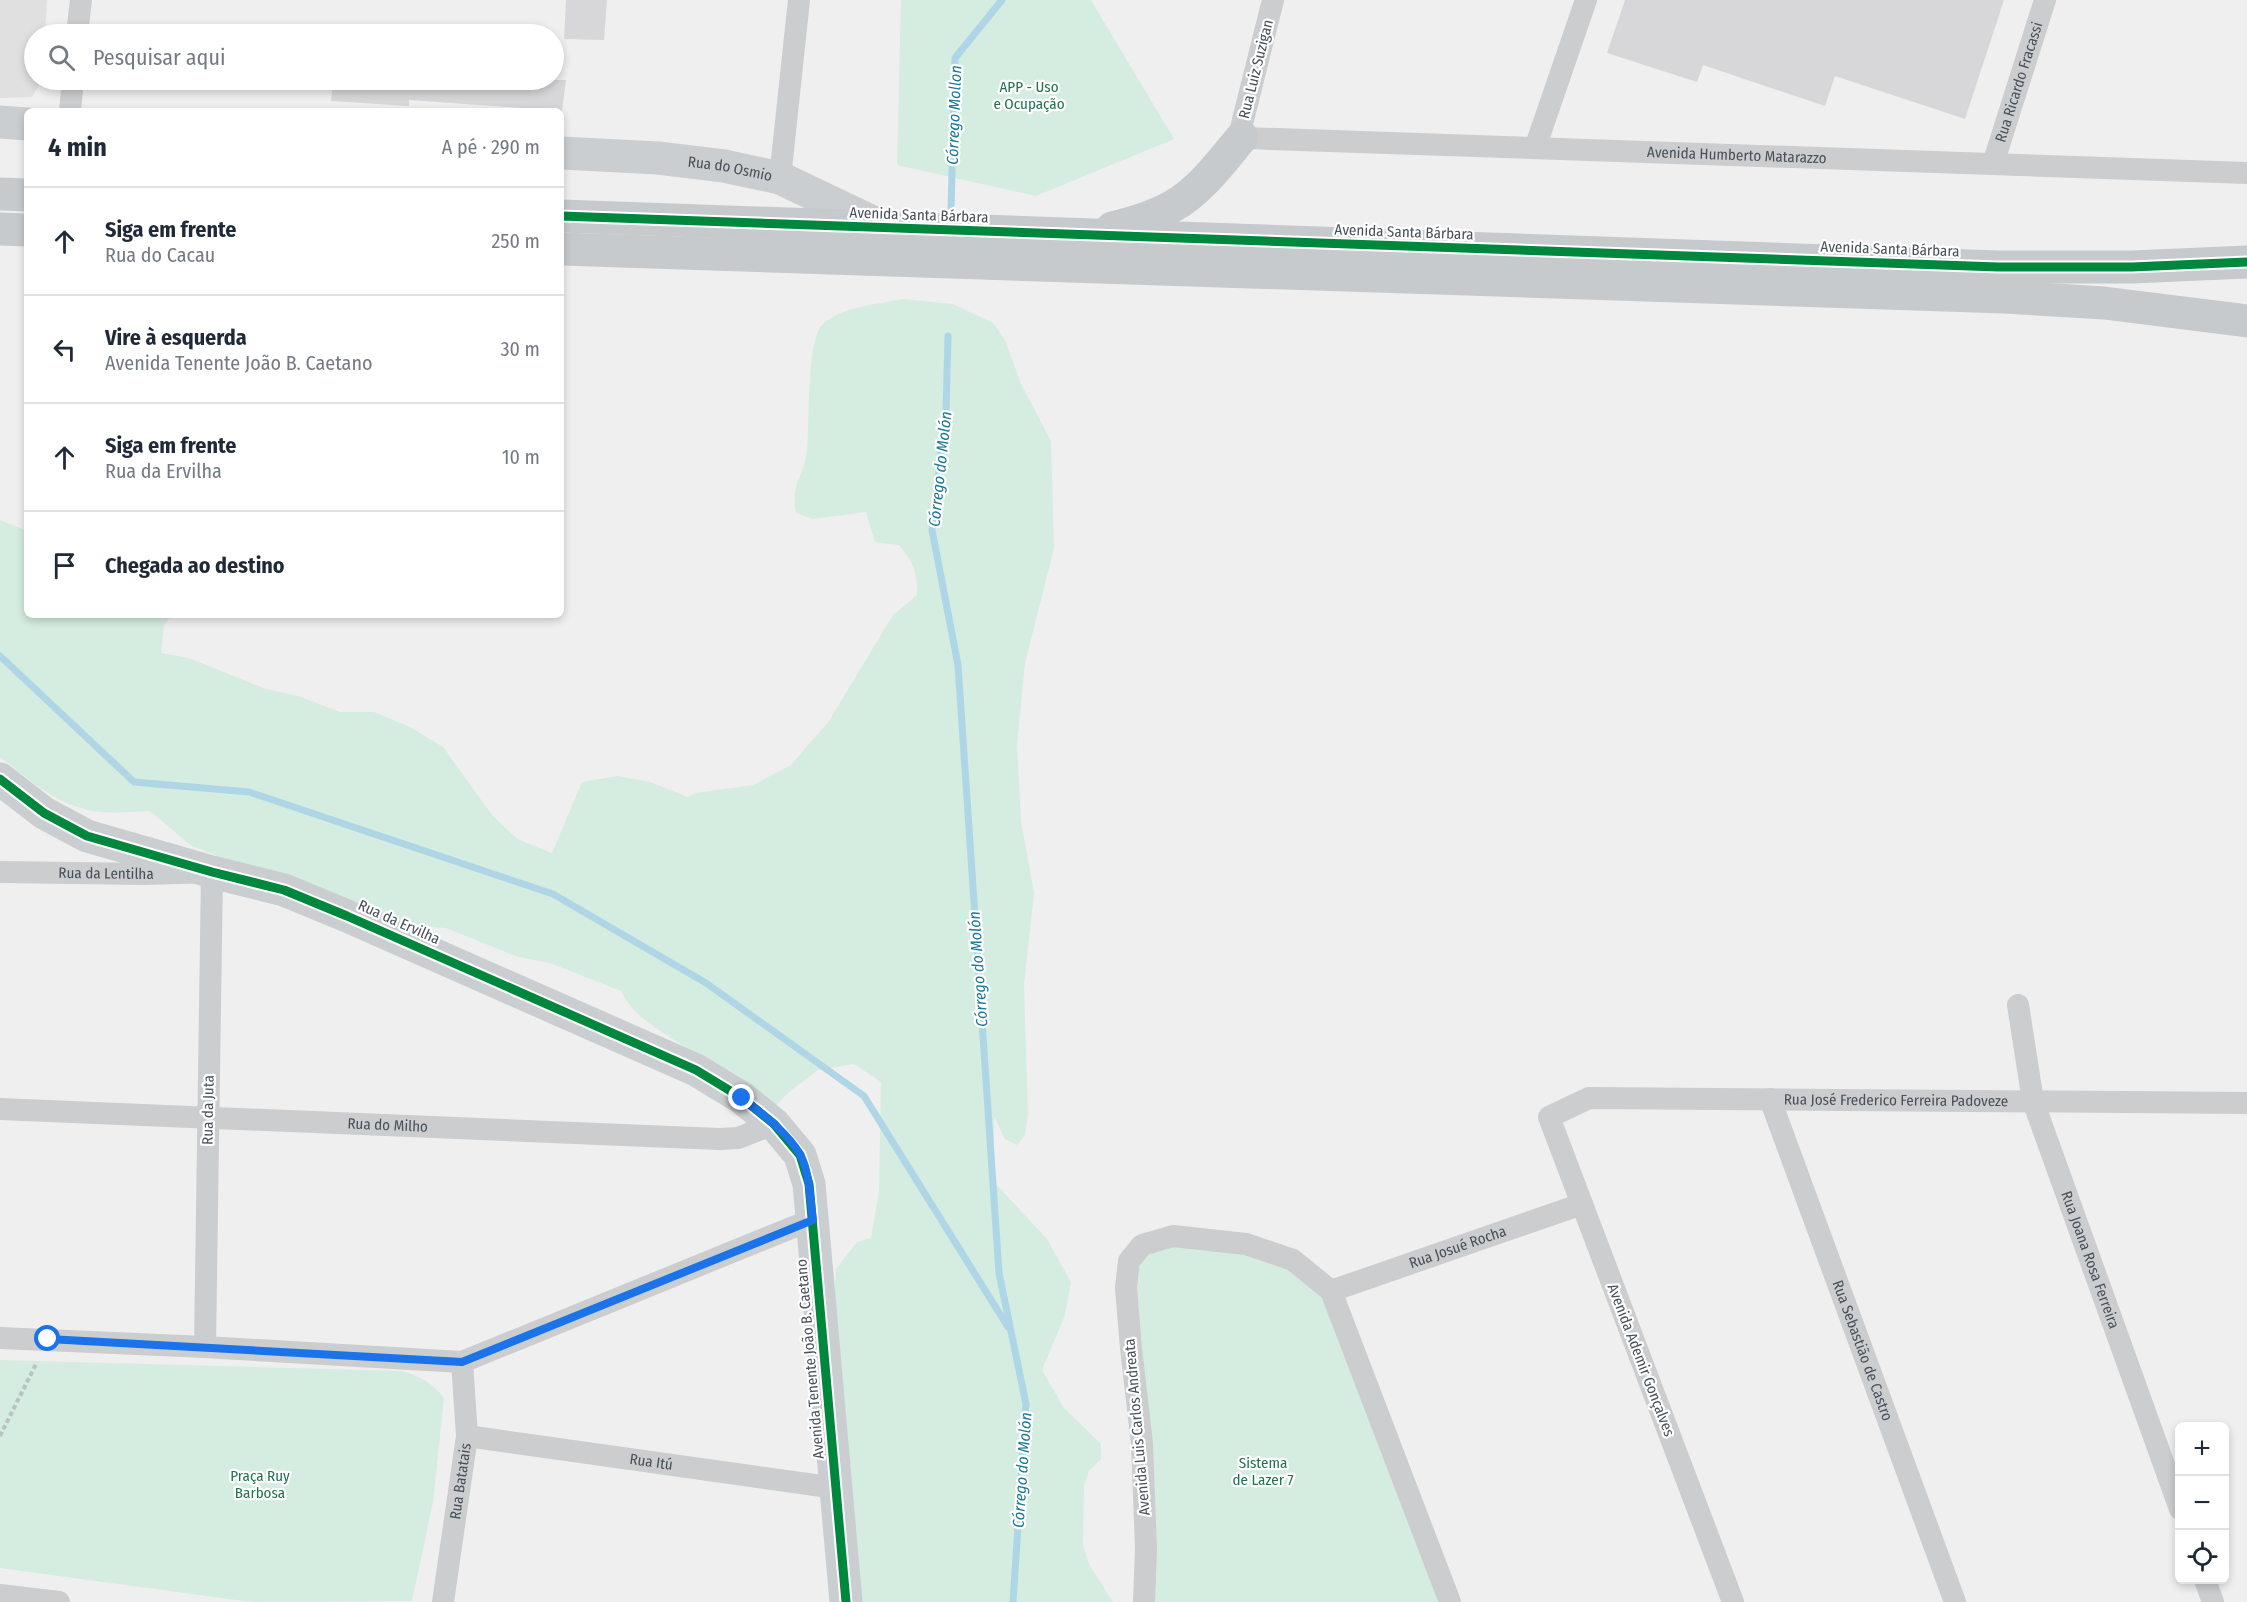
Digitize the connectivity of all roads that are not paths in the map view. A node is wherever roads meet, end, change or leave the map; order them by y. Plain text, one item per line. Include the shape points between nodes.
1 (81, 0) edge
2 (799, 0) edge
3 (1273, 0) edge
4 (1586, 0) edge
5 (2045, 0) edge
6 (78, 24) edge
7 (72, 90) edge
8 (70, 108) edge
9 (0, 122) edge
10 (24, 124) edge
11 (1242, 137) junction
12 (1535, 148) junction
13 (564, 153) edge
14 (1993, 164) junction
15 (2242, 175) edge
16 (780, 178) junction
17 (0, 194) edge
18 (24, 195) edge
19 (564, 216) edge
20 (0, 229) edge
21 (887, 229) junction
22 (24, 230) edge
23 (1087, 236) junction
24 (564, 249) edge
25 (2247, 262) edge
26 (2247, 321) edge
27 (0, 779) edge
28 (0, 872) edge
29 (212, 872) junction
30 (2018, 1005) dead end
31 (1770, 1099) junction
32 (2033, 1101) junction
33 (2247, 1103) edge
34 (0, 1109) edge
35 (207, 1117) junction
36 (1549, 1118) joint
37 (774, 1124) junction
38 (1582, 1204) junction
39 (813, 1220) junction
40 (1331, 1291) junction
41 (0, 1338) edge
42 (205, 1347) junction
43 (462, 1362) junction
44 (467, 1436) junction
45 (836, 1488) junction
46 (2175, 1495) edge
47 (2206, 1584) edge
48 (0, 1595) edge
49 (59, 1602) edge
50 (442, 1602) edge
51 (846, 1602) edge
52 (1144, 1602) edge
53 (1450, 1602) edge
54 (1733, 1602) edge
55 (1955, 1602) edge
56 (2213, 1602) edge

1 - 6 street
2 - 16 street
3 - 11 street, Rua Luiz Suzigan via 1240,132
4 - 12 street
5 - 14 street, Rua Ricardo Fracassi
7 - 8 street
9 - 10 street
11 - 12 street, Avenida Humberto Matarazzo
11 - 23 main road via 1198,186 1174,205 1142,220
12 - 14 street, Avenida Humberto Matarazzo
13 - 16 street, Rua do Osmio via 658,158
14 - 15 street, Avenida Humberto Matarazzo
16 - 21 street, Rua do Osmio
17 - 18 main road
19 - 21 main road, Avenida Santa Bárbara
20 - 22 main road
21 - 23 main road, Avenida Santa Bárbara
23 - 25 main road, Avenida Santa Bárbara via 1998,267
24 - 26 main road via 2005,297 2104,303
27 - 29 street, Rua da Ervilha via 44,813 87,836
28 - 29 street, Rua da Lentilha
29 - 35 street, Rua da Juta
29 - 37 street, Rua da Ervilha via 284,890 696,1070 742,1098
30 - 32 street, Rua Joana Rosa Ferreira
31 - 32 street, Rua José Frederico Ferreira Padoveze
31 - 36 street, Rua José Frederico Ferreira Padoveze via 1589,1098
31 - 55 street, Rua Sebastião de Castro
32 - 33 street, Rua José Frederico Ferreira Padoveze
32 - 46 street, Rua Joana Rosa Ferreira
34 - 35 street, Rua do Milho
35 - 37 street, Rua do Milho via 718,1138 738,1138
35 - 42 street, Rua da Juta
36 - 38 street, Avenida Ademir Gonçalves
37 - 39 street, Avenida Tenente João B. Caetano via 800,1155 809,1184
38 - 40 street, Rua Josué Rocha
38 - 54 street, Avenida Ademir Gonçalves
39 - 43 street
39 - 45 street, Avenida Tenente João B. Caetano
40 - 52 street, Avenida Luis Carlos Andreata via 1293,1260 1246,1244 1173,1236 1142,1245 1129,1261 1126,1288 1142,1443
40 - 53 street
41 - 42 street
42 - 43 street
43 - 44 street, Rua Batatais
44 - 45 street, Rua Itú
44 - 50 street, Rua Batatais
45 - 51 street, Avenida Tenente João B. Caetano
47 - 56 street
48 - 49 street

